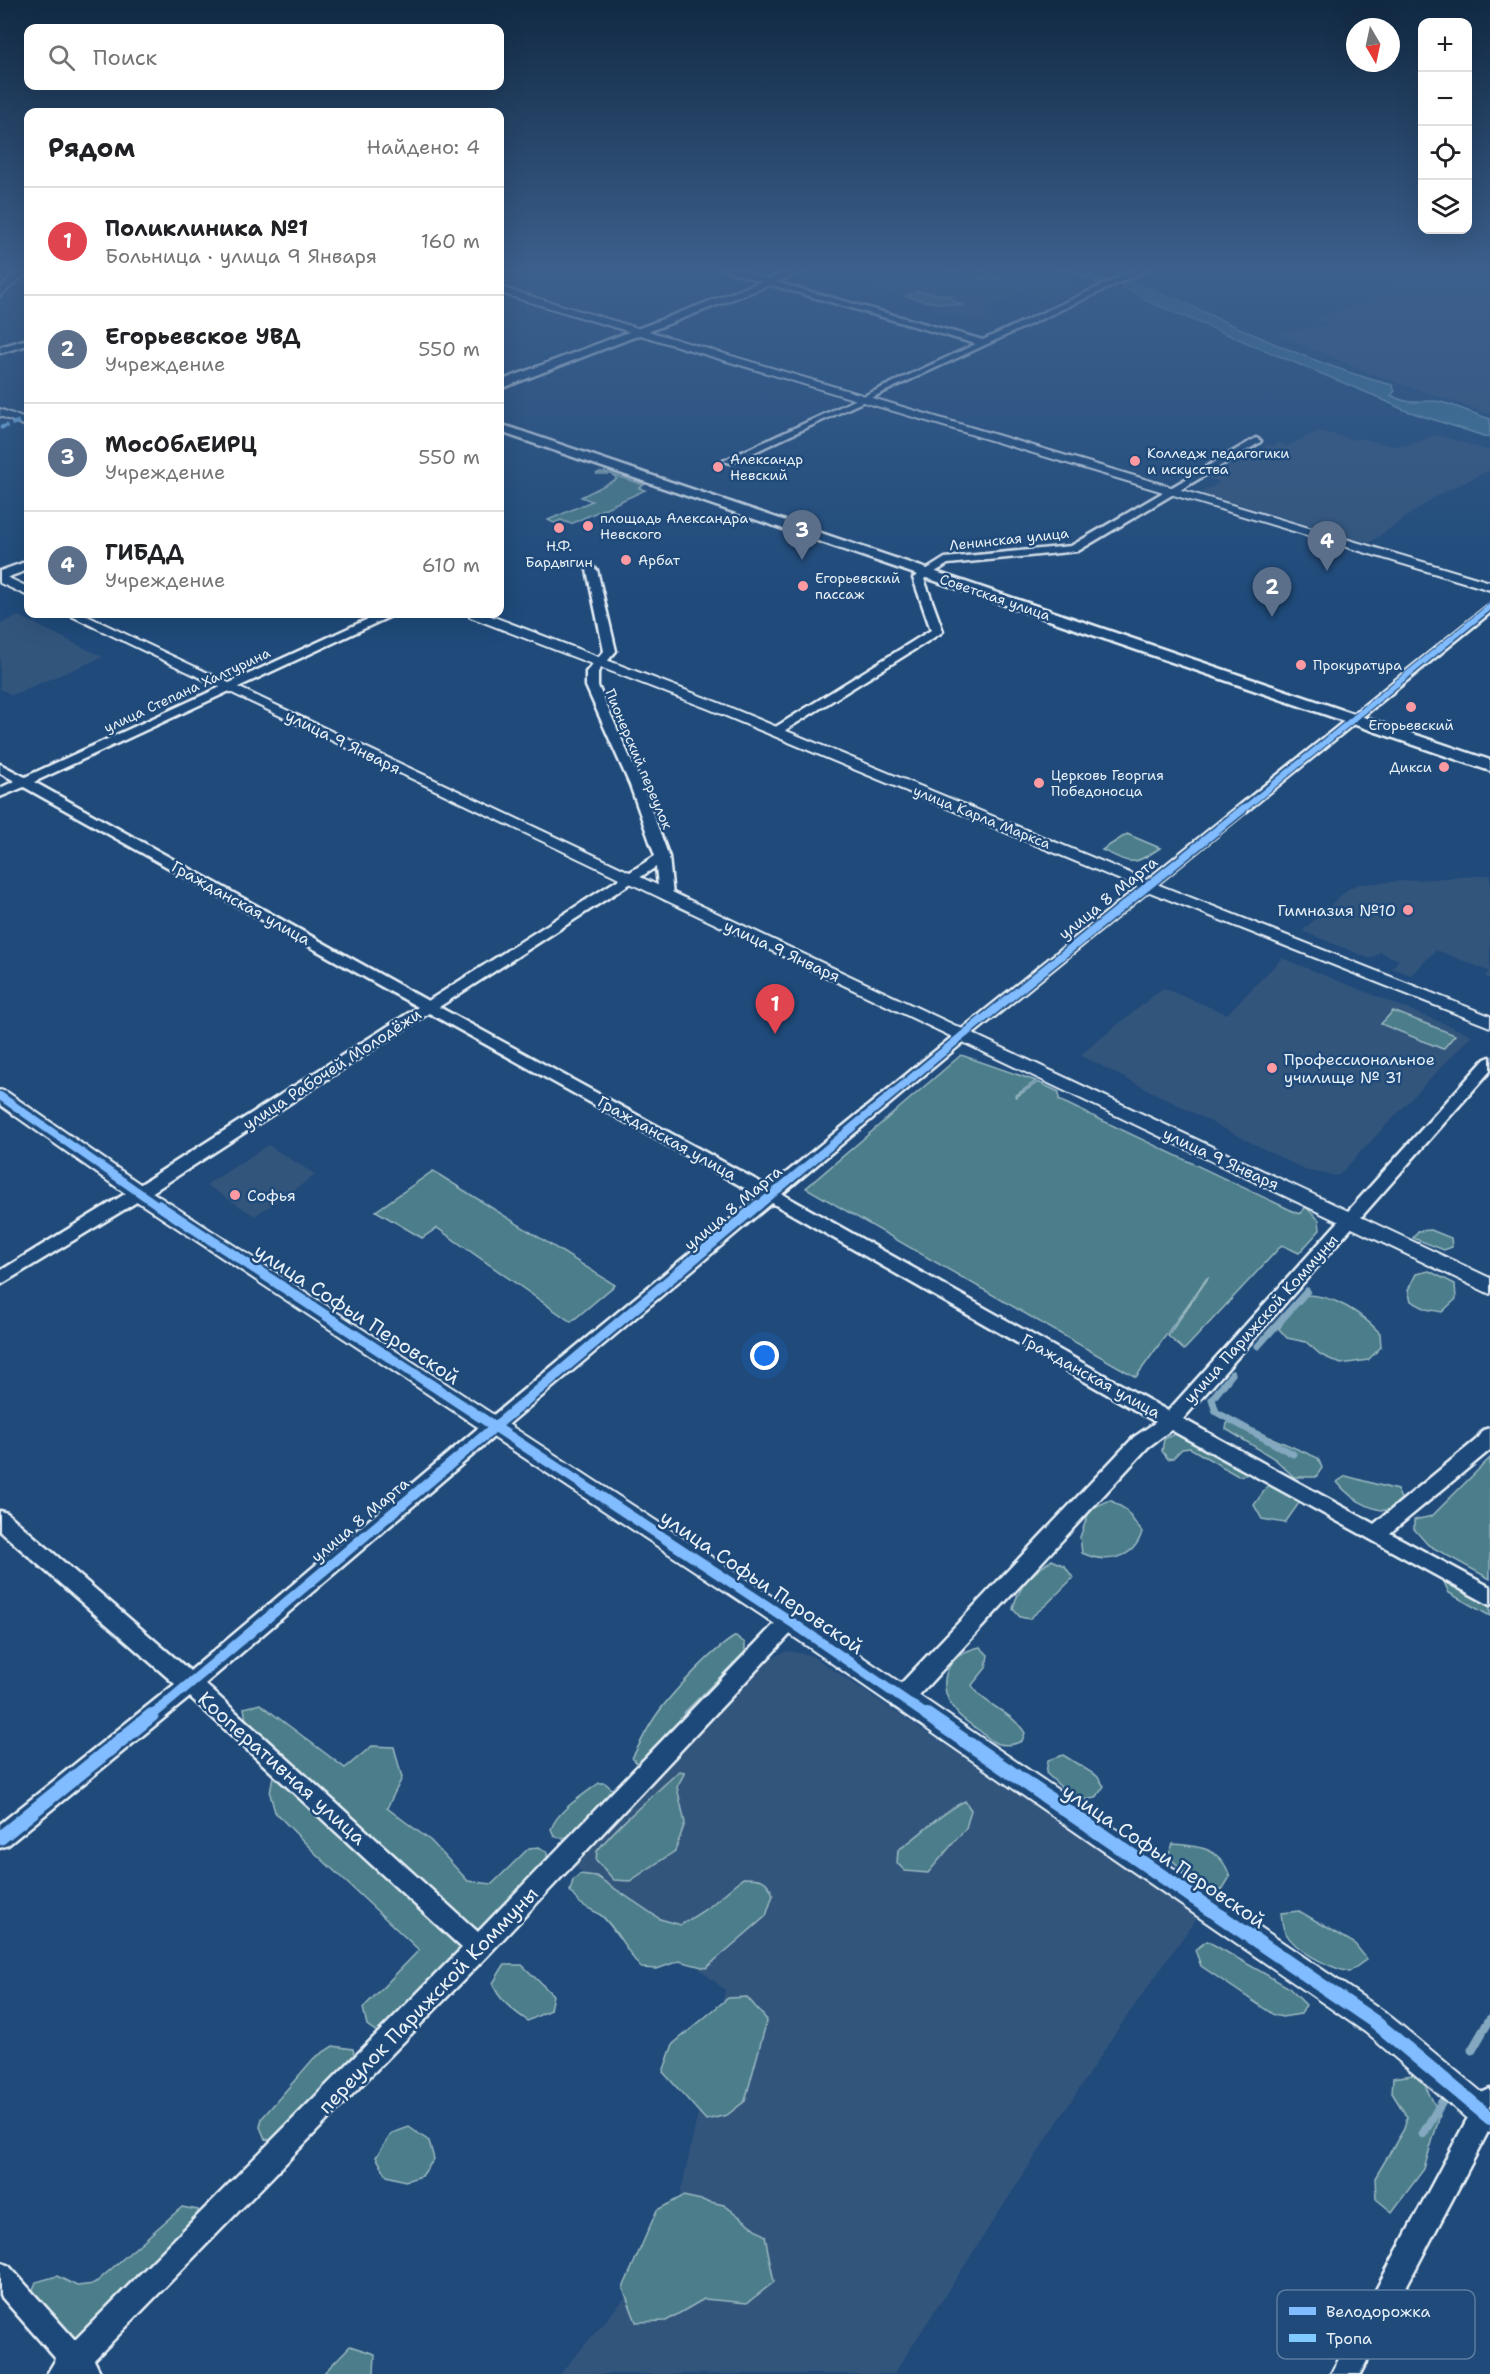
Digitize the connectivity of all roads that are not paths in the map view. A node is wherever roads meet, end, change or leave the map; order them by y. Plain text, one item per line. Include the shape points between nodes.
1 (794, 379) edge
2 (908, 379) edge
3 (864, 400) junction
4 (0, 412) edge
5 (24, 422) edge
6 (504, 422) edge
7 (504, 429) edge
8 (1256, 441) dead end
9 (728, 461) dead end
10 (1171, 492) junction
11 (24, 567) edge
12 (592, 570) dead end
13 (929, 570) junction
14 (0, 577) edge
15 (1490, 586) edge
16 (24, 590) edge
17 (1490, 607) edge
18 (82, 618) edge
19 (378, 618) edge
20 (484, 618) edge
21 (600, 662) junction
22 (229, 687) junction
23 (1358, 716) junction
24 (775, 731) junction
25 (1490, 758) edge
26 (1490, 766) edge
27 (0, 768) edge
28 (25, 782) junction
29 (0, 793) edge
30 (662, 857) junction
31 (629, 878) junction
32 (1148, 886) junction
33 (666, 896) junction
34 (428, 1008) junction
35 (1490, 1022) edge
36 (962, 1036) junction
37 (1490, 1062) edge
38 (0, 1096) edge
39 (139, 1193) junction
40 (772, 1196) junction
41 (1349, 1220) junction
42 (0, 1279) edge
43 (1490, 1287) edge
44 (1170, 1421) junction
45 (495, 1426) junction
46 (1490, 1435) edge
47 (0, 1519) edge
48 (1375, 1534) junction
49 (1490, 1597) edge
50 (790, 1621) junction
51 (190, 1684) junction
52 (901, 1699) junction
53 (0, 1838) edge
54 (479, 1948) junction
55 (1488, 2111) edge
56 (0, 2276) edge
57 (1391, 2290) edge
58 (1353, 2359) edge
59 (74, 2369) edge
60 (1345, 2374) edge

1 - 3 street
2 - 3 street
3 - 9 street
3 - 10 street
4 - 5 street
6 - 13 main road, Советская улица
7 - 13 main road, Советская улица
8 - 10 street, Ленинская улица
10 - 13 street, Ленинская улица via 1074,549 945,561
10 - 15 street
11 - 14 main road
12 - 21 street, Пионерский переулок via 610,651
13 - 23 main road, Советская улица
13 - 24 street via 918,578 937,632
14 - 16 street
17 - 23 street, улица 8 Марта
18 - 22 street, улица 9 Января
19 - 22 street, улица Степана Халтурина
20 - 21 street, улица Карла Маркса
21 - 24 street, улица Карла Маркса
21 - 30 street, Пионерский переулок via 592,672 592,686 636,785
22 - 28 street, улица Степана Халтурина
22 - 31 street, улица 9 Января
23 - 25 main road, Советская улица
23 - 26 main road, Советская улица
23 - 32 street, улица 8 Марта
24 - 32 street, улица Карла Маркса
27 - 28 street, Гражданская улица
28 - 29 street, улица Степана Халтурина
28 - 34 street, Гражданская улица
30 - 31 street, улица Рабочей Молодёжи
30 - 33 street, Пионерский переулок
31 - 33 street, улица 9 Января
31 - 34 street, улица Рабочей Молодёжи
32 - 35 street, улица Карла Маркса
32 - 36 street, улица 8 Марта
33 - 36 street, улица 9 Января
34 - 39 street, улица Рабочей Молодёжи
34 - 40 street, Гражданская улица
36 - 40 street, улица 8 Марта
36 - 41 street, улица 9 Января
37 - 41 street, улица Парижской Коммуны
38 - 39 street, улица Софьи Перовской
39 - 42 street, улица Рабочей Молодёжи
39 - 45 street, улица Софьи Перовской
40 - 44 street, Гражданская улица
40 - 45 street, улица 8 Марта
41 - 43 street, улица 9 Января
41 - 44 street, улица Парижской Коммуны
44 - 48 street, Гражданская улица
44 - 52 street, улица Парижской Коммуны via 1141,1442
45 - 50 street, улица Софьи Перовской
45 - 51 street, улица 8 Марта
46 - 48 street via 1483,1445
47 - 51 street, Кооперативная улица
48 - 49 street, Гражданская улица
50 - 52 street, улица Софьи Перовской
50 - 54 street, переулок Парижской Коммуны
51 - 53 street, улица 8 Марта
51 - 54 street, Кооперативная улица
52 - 55 street, улица Софьи Перовской via 1375,2022
54 - 59 street, переулок Парижской Коммуны
55 - 57 street
56 - 59 street
58 - 60 street

